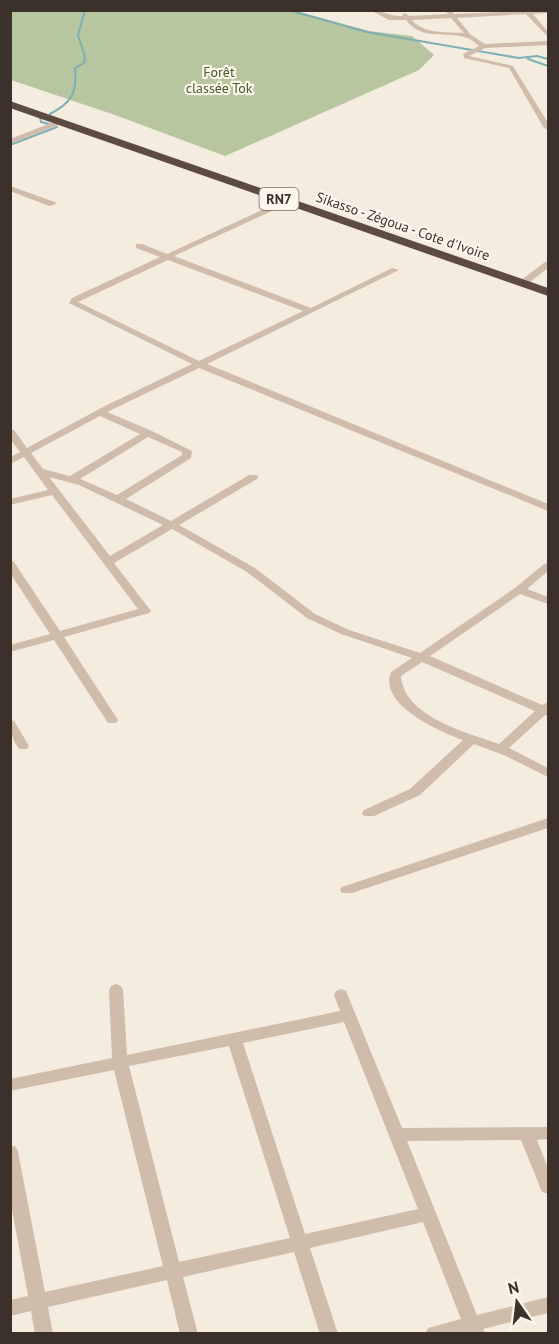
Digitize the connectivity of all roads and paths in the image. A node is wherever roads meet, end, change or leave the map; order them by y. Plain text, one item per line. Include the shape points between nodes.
1 (373, 10) edge
2 (401, 10) edge
3 (527, 11) edge
4 (549, 11) edge
5 (450, 13) edge
6 (407, 18) junction
7 (549, 35) edge
8 (469, 36) junction
9 (549, 43) edge
10 (478, 49) junction
11 (10, 104) edge
12 (62, 122) junction
13 (549, 128) edge
14 (10, 142) edge
15 (10, 188) edge
16 (286, 201) junction
17 (52, 204) dead end
18 (139, 246) dead end
19 (167, 257) junction
20 (549, 264) edge
21 (395, 270) dead end
22 (523, 283) junction
23 (549, 292) edge
24 (310, 312) junction
25 (200, 365) junction
26 (99, 413) junction
27 (10, 432) edge
28 (148, 433) junction
29 (26, 453) junction
30 (10, 461) edge
31 (39, 471) junction
32 (253, 477) dead end
33 (71, 480) junction
34 (55, 491) junction
35 (117, 500) junction
36 (10, 502) edge
37 (549, 508) edge
38 (171, 525) junction
39 (108, 562) junction
40 (10, 564) edge
41 (549, 567) edge
42 (519, 590) junction
43 (549, 601) edge
44 (57, 636) junction
45 (10, 649) edge
46 (421, 657) junction
47 (547, 709) edge
48 (112, 720) dead end
49 (10, 724) edge
50 (472, 739) junction
51 (23, 746) dead end
52 (501, 749) junction
53 (549, 773) edge
54 (369, 813) dead end
55 (549, 823) edge
56 (347, 890) dead end
57 (116, 990) dead end
58 (341, 994) dead end
59 (349, 1016) junction
60 (234, 1039) junction
61 (120, 1062) junction
62 (10, 1084) edge
63 (526, 1133) junction
64 (549, 1133) edge
65 (396, 1135) junction
66 (10, 1152) edge
67 (549, 1187) edge
68 (428, 1214) junction
69 (299, 1243) junction
70 (173, 1271) junction
71 (38, 1301) junction
72 (549, 1305) edge
73 (10, 1308) edge
74 (474, 1329) edge
75 (44, 1334) edge
76 (189, 1334) edge
77 (328, 1334) edge
78 (434, 1334) edge

1 - 6 street via 391,19
2 - 6 street
3 - 4 street
3 - 5 street
3 - 7 street
5 - 6 street
5 - 8 street
6 - 8 street via 423,31
8 - 10 street
9 - 10 street
10 - 13 street via 466,57 511,67
11 - 12 highway, Sikasso - Zégoua - Cote d'Ivoire / RN7
12 - 14 street
12 - 16 highway, Sikasso - Zégoua - Cote d'Ivoire / RN7
15 - 17 street
16 - 19 street
16 - 22 highway, Sikasso - Zégoua - Cote d'Ivoire / RN7
18 - 19 street
19 - 24 street
19 - 25 street via 73,303
20 - 22 street
21 - 24 street
22 - 23 highway, Sikasso - Zégoua - Cote d'Ivoire / RN7
24 - 25 street
25 - 26 street
25 - 37 street
26 - 28 street
26 - 29 street
27 - 29 street
28 - 33 street
28 - 35 street via 185,449 187,456
29 - 30 street
29 - 31 street
31 - 33 street
31 - 34 street
32 - 38 street
33 - 35 street
34 - 36 street
34 - 39 street
35 - 38 street
38 - 39 street
38 - 46 street via 251,570 311,616 345,632
39 - 44 street via 145,611
40 - 44 street
41 - 42 street
42 - 43 street
42 - 46 street
44 - 45 street
44 - 48 street
46 - 47 street
46 - 50 street via 395,675 396,688 409,707 442,728
47 - 52 street
49 - 51 street
50 - 52 street
50 - 54 street via 415,792
52 - 53 street
55 - 56 street
57 - 61 street
58 - 59 street
59 - 60 street
59 - 65 street
60 - 61 street
60 - 69 street
61 - 62 street
61 - 70 street
63 - 64 street
63 - 65 street
63 - 67 street
65 - 68 street
66 - 71 street
68 - 69 street
68 - 74 street
69 - 70 street
69 - 77 street
70 - 71 street
70 - 76 street
71 - 73 street
71 - 75 street
72 - 74 street
74 - 78 street

